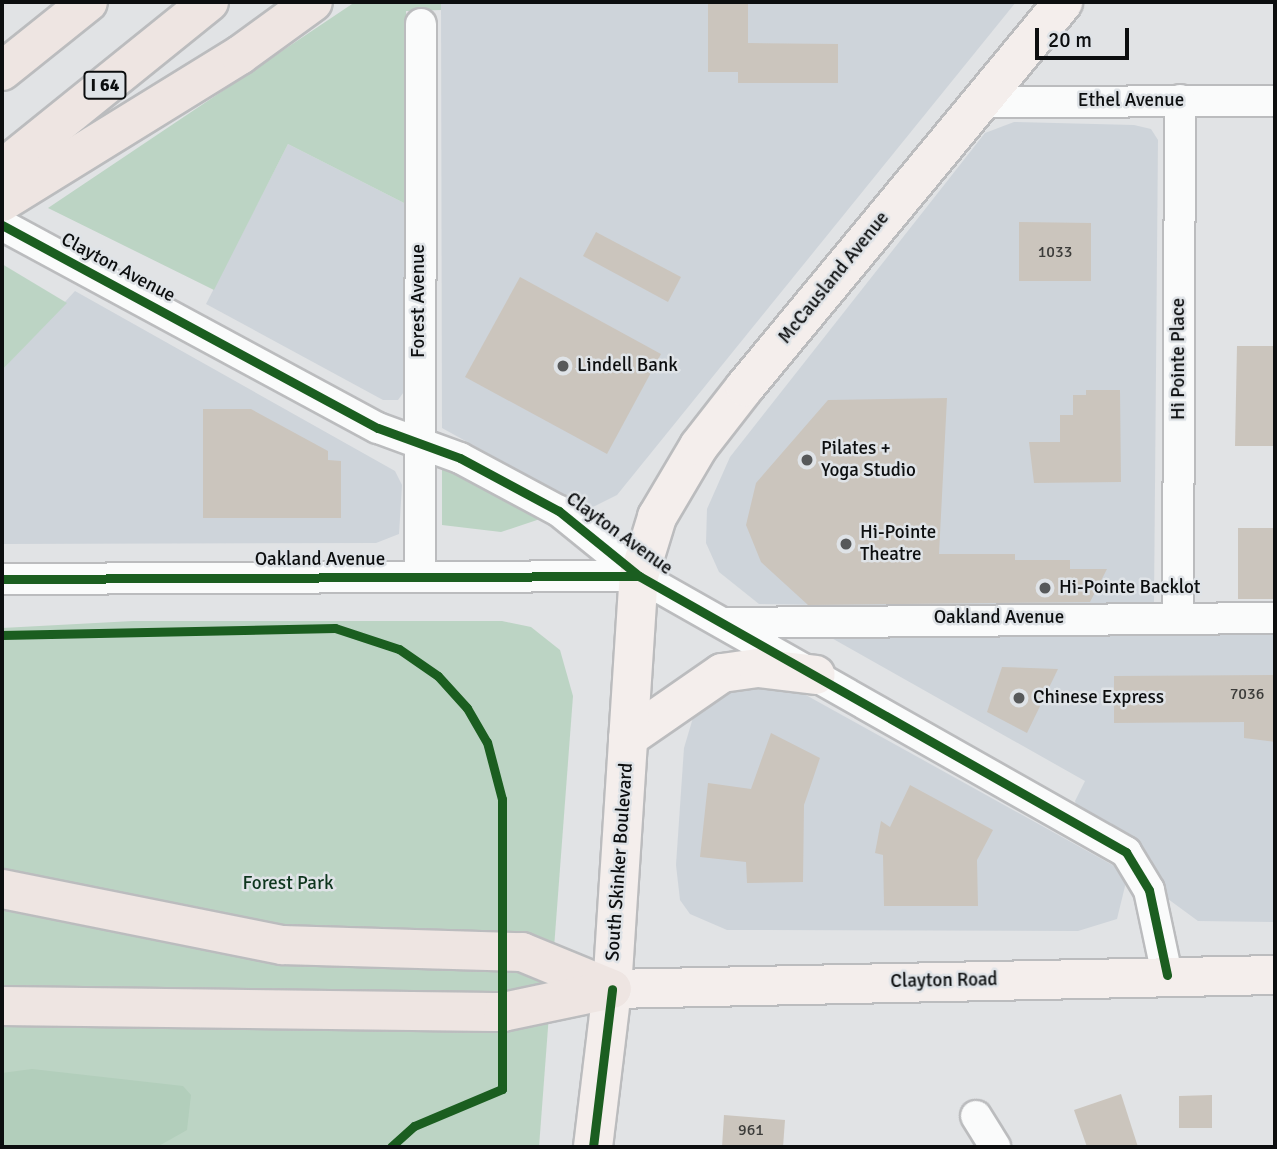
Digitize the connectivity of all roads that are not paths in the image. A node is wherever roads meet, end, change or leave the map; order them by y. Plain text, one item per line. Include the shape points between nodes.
1 (88, 2) edge
2 (209, 2) edge
3 (313, 2) edge
4 (1063, 2) edge
5 (421, 24) dead end
6 (2, 71) edge
7 (1180, 100) junction
8 (1275, 101) edge
9 (986, 102) junction
10 (2, 169) edge
11 (2, 202) edge
12 (14, 232) edge
13 (419, 444) junction
14 (639, 576) junction
15 (420, 578) junction
16 (2, 579) edge
17 (1178, 618) junction
18 (1275, 618) edge
19 (724, 623) junction
20 (816, 676) junction
21 (628, 738) junction
22 (2, 889) edge
23 (1167, 975) junction
24 (1275, 975) edge
25 (612, 989) junction
26 (2, 1006) edge
27 (976, 1116) dead end
28 (593, 1147) edge
29 (995, 1147) edge

1 - 6 highway
2 - 10 highway, I 64
3 - 11 highway via 240,55
4 - 9 main road, McCausland Avenue
5 - 13 street, Forest Avenue
7 - 8 street, Ethel Avenue
7 - 9 street, Ethel Avenue
7 - 17 street, Hi Pointe Place
9 - 14 main road, McCausland Avenue via 925,166 699,446 657,517
12 - 13 street, Clayton Avenue
13 - 14 street, Clayton Avenue via 460,458 559,511
13 - 15 street, Forest Avenue
14 - 15 street, Oakland Avenue
14 - 19 street, Clayton Avenue
14 - 21 main road, South Skinker Boulevard
15 - 16 street, Oakland Avenue
17 - 18 street, Oakland Avenue
17 - 19 street, Oakland Avenue
19 - 20 street, Clayton Avenue
20 - 21 main road via 758,668 722,673
20 - 23 street, Clayton Avenue via 1126,852 1149,890
21 - 25 main road, South Skinker Boulevard
22 - 25 highway via 282,945 522,952
23 - 24 main road, Clayton Road
23 - 25 main road, Clayton Road
25 - 26 highway via 503,1012
25 - 28 main road, South Skinker Boulevard
27 - 29 street

